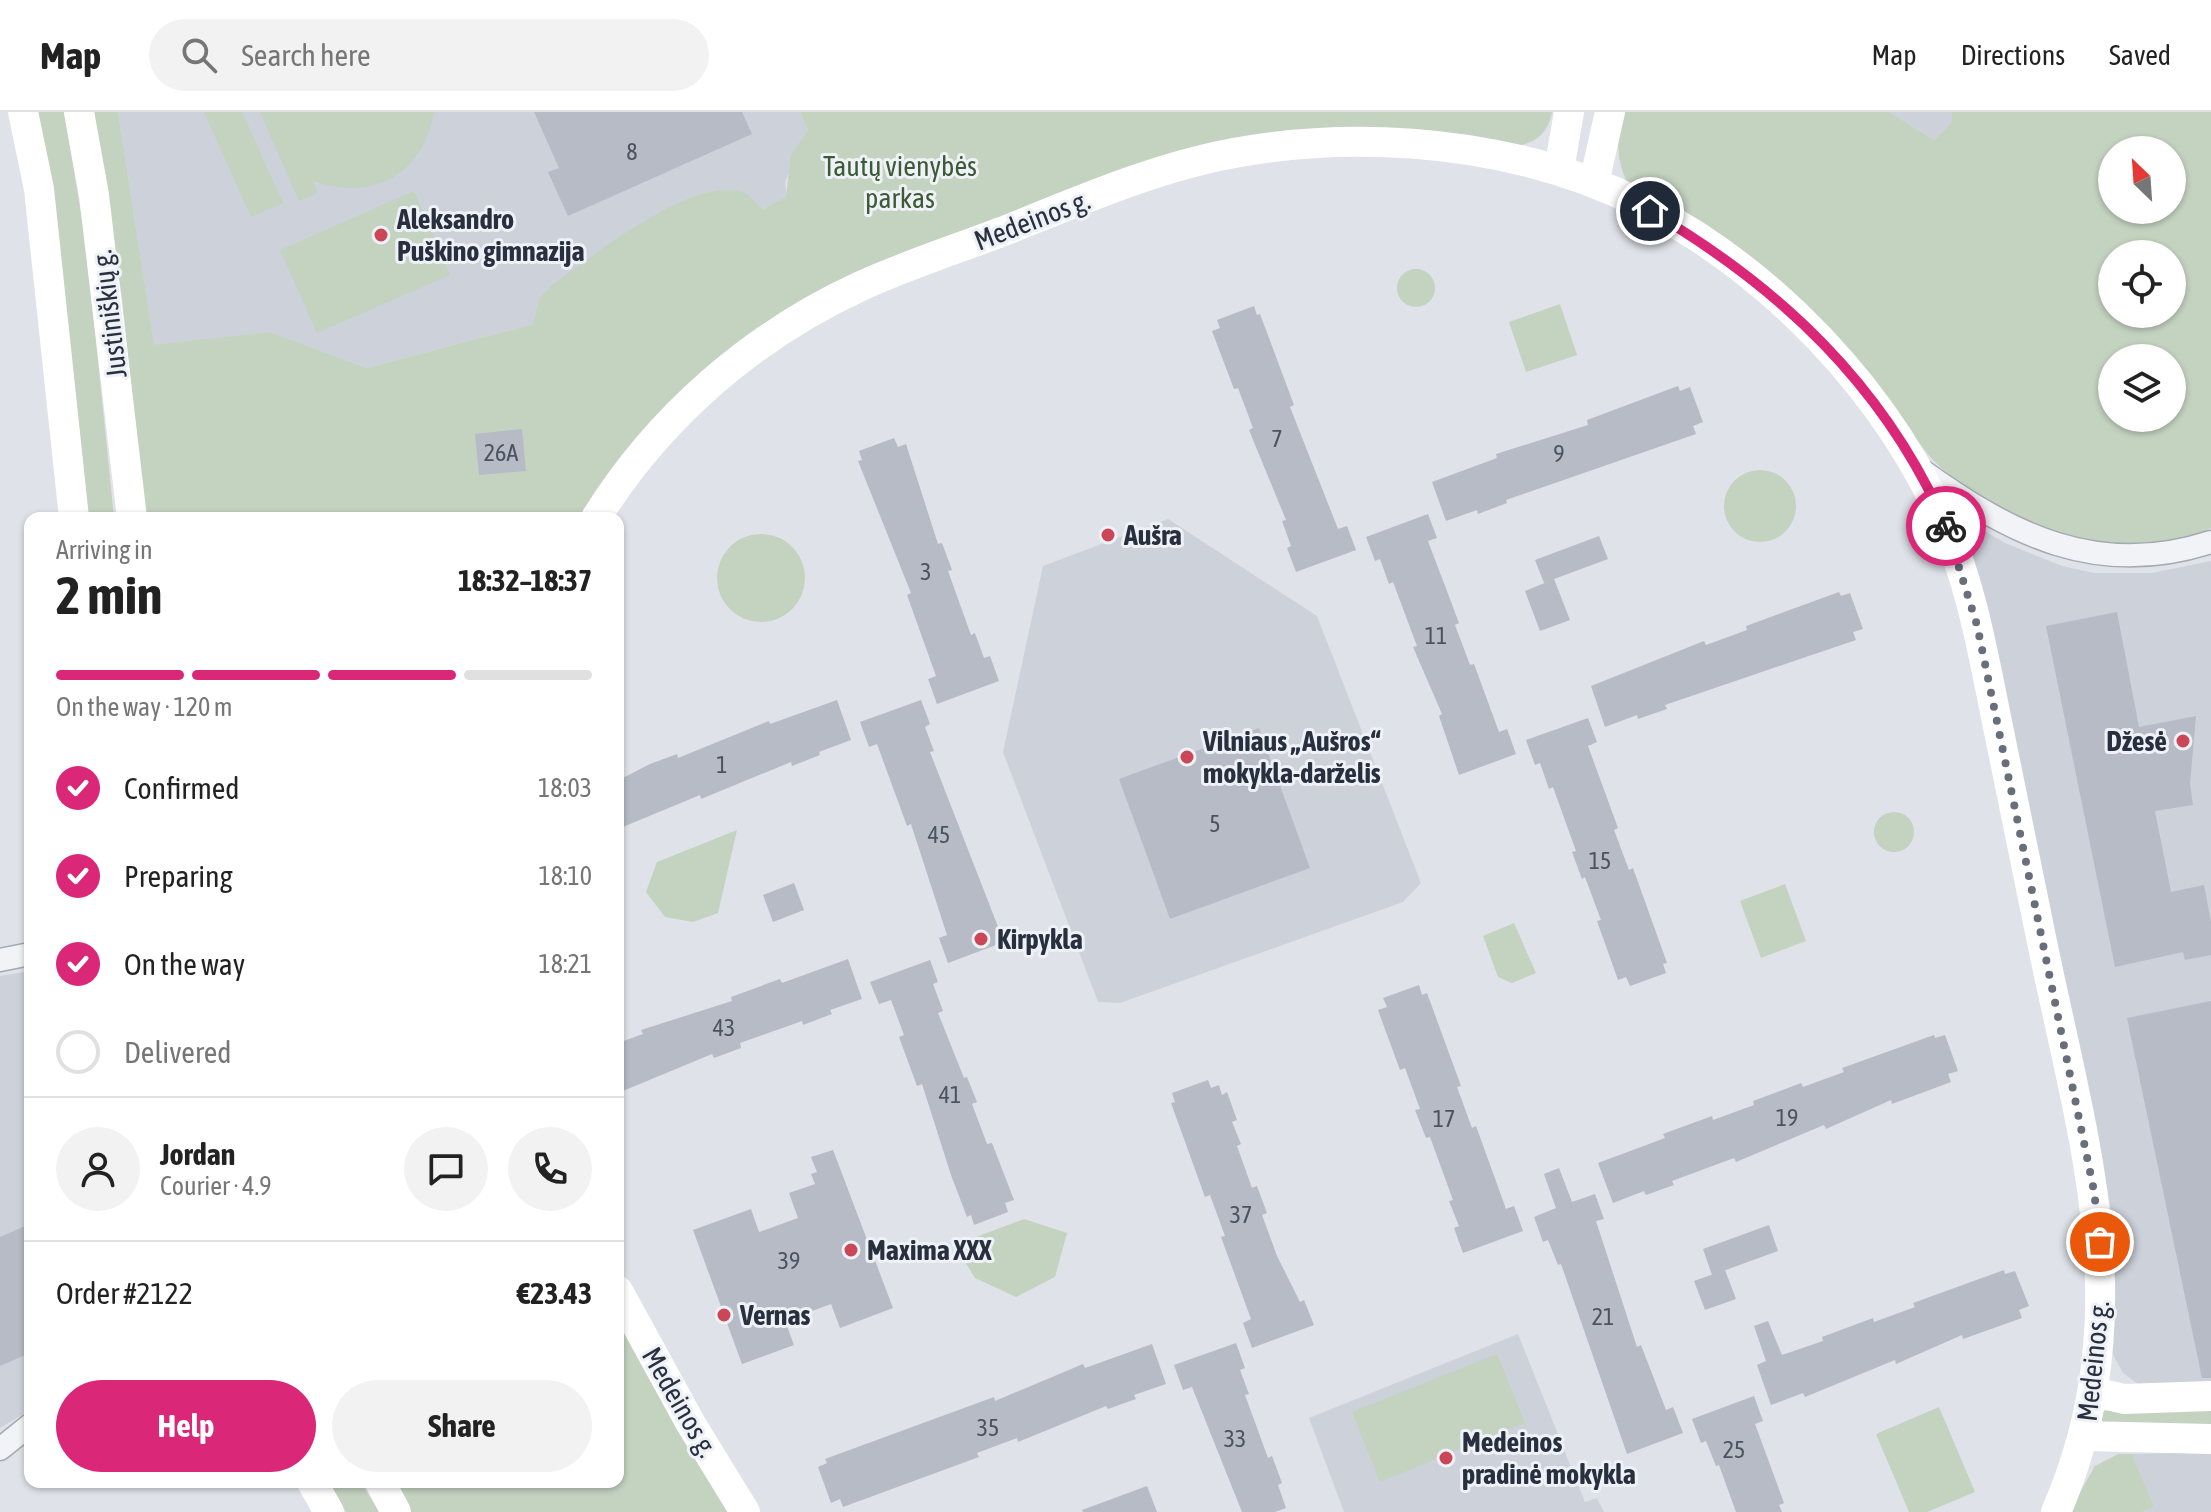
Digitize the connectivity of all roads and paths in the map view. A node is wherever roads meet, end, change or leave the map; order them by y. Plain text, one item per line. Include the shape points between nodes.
1 (23, 112) edge
2 (79, 112) edge
3 (1569, 112) edge
4 (1610, 112) edge
5 (1559, 170) junction
6 (1594, 183) junction
7 (1918, 468) junction
8 (73, 512) edge
9 (131, 512) edge
10 (600, 512) edge
11 (2211, 542) edge
12 (24, 955) edge
13 (0, 960) edge
14 (624, 1302) edge
15 (2095, 1392) junction
16 (2211, 1396) edge
17 (24, 1430) edge
18 (2084, 1436) junction
19 (2211, 1439) edge
20 (0, 1449) edge
21 (315, 1488) edge
22 (383, 1488) edge
23 (329, 1512) edge
24 (396, 1512) edge
25 (745, 1512) edge
26 (2056, 1512) edge

1 - 8 street, Justiniškių g. via 39,189
2 - 9 street, Justiniškių g. via 96,210
3 - 5 street
4 - 6 street
5 - 6 street, Medeinos g.
5 - 10 street, Medeinos g. via 1397,144 1288,146 1220,156 1077,202 864,284 779,331 717,377 681,412
6 - 7 street, Medeinos g. via 1687,232 1752,276 1855,378
7 - 11 street via 2003,521 2082,552 2127,558 2177,553
7 - 15 street, Medeinos g. via 1945,524 1977,625 2094,1191 2101,1262
12 - 13 street
14 - 25 street, Medeinos g.
15 - 16 street via 2124,1399
15 - 18 street, Medeinos g.
17 - 20 street
18 - 19 street
18 - 26 street, Medeinos g.
21 - 23 street
22 - 24 street

